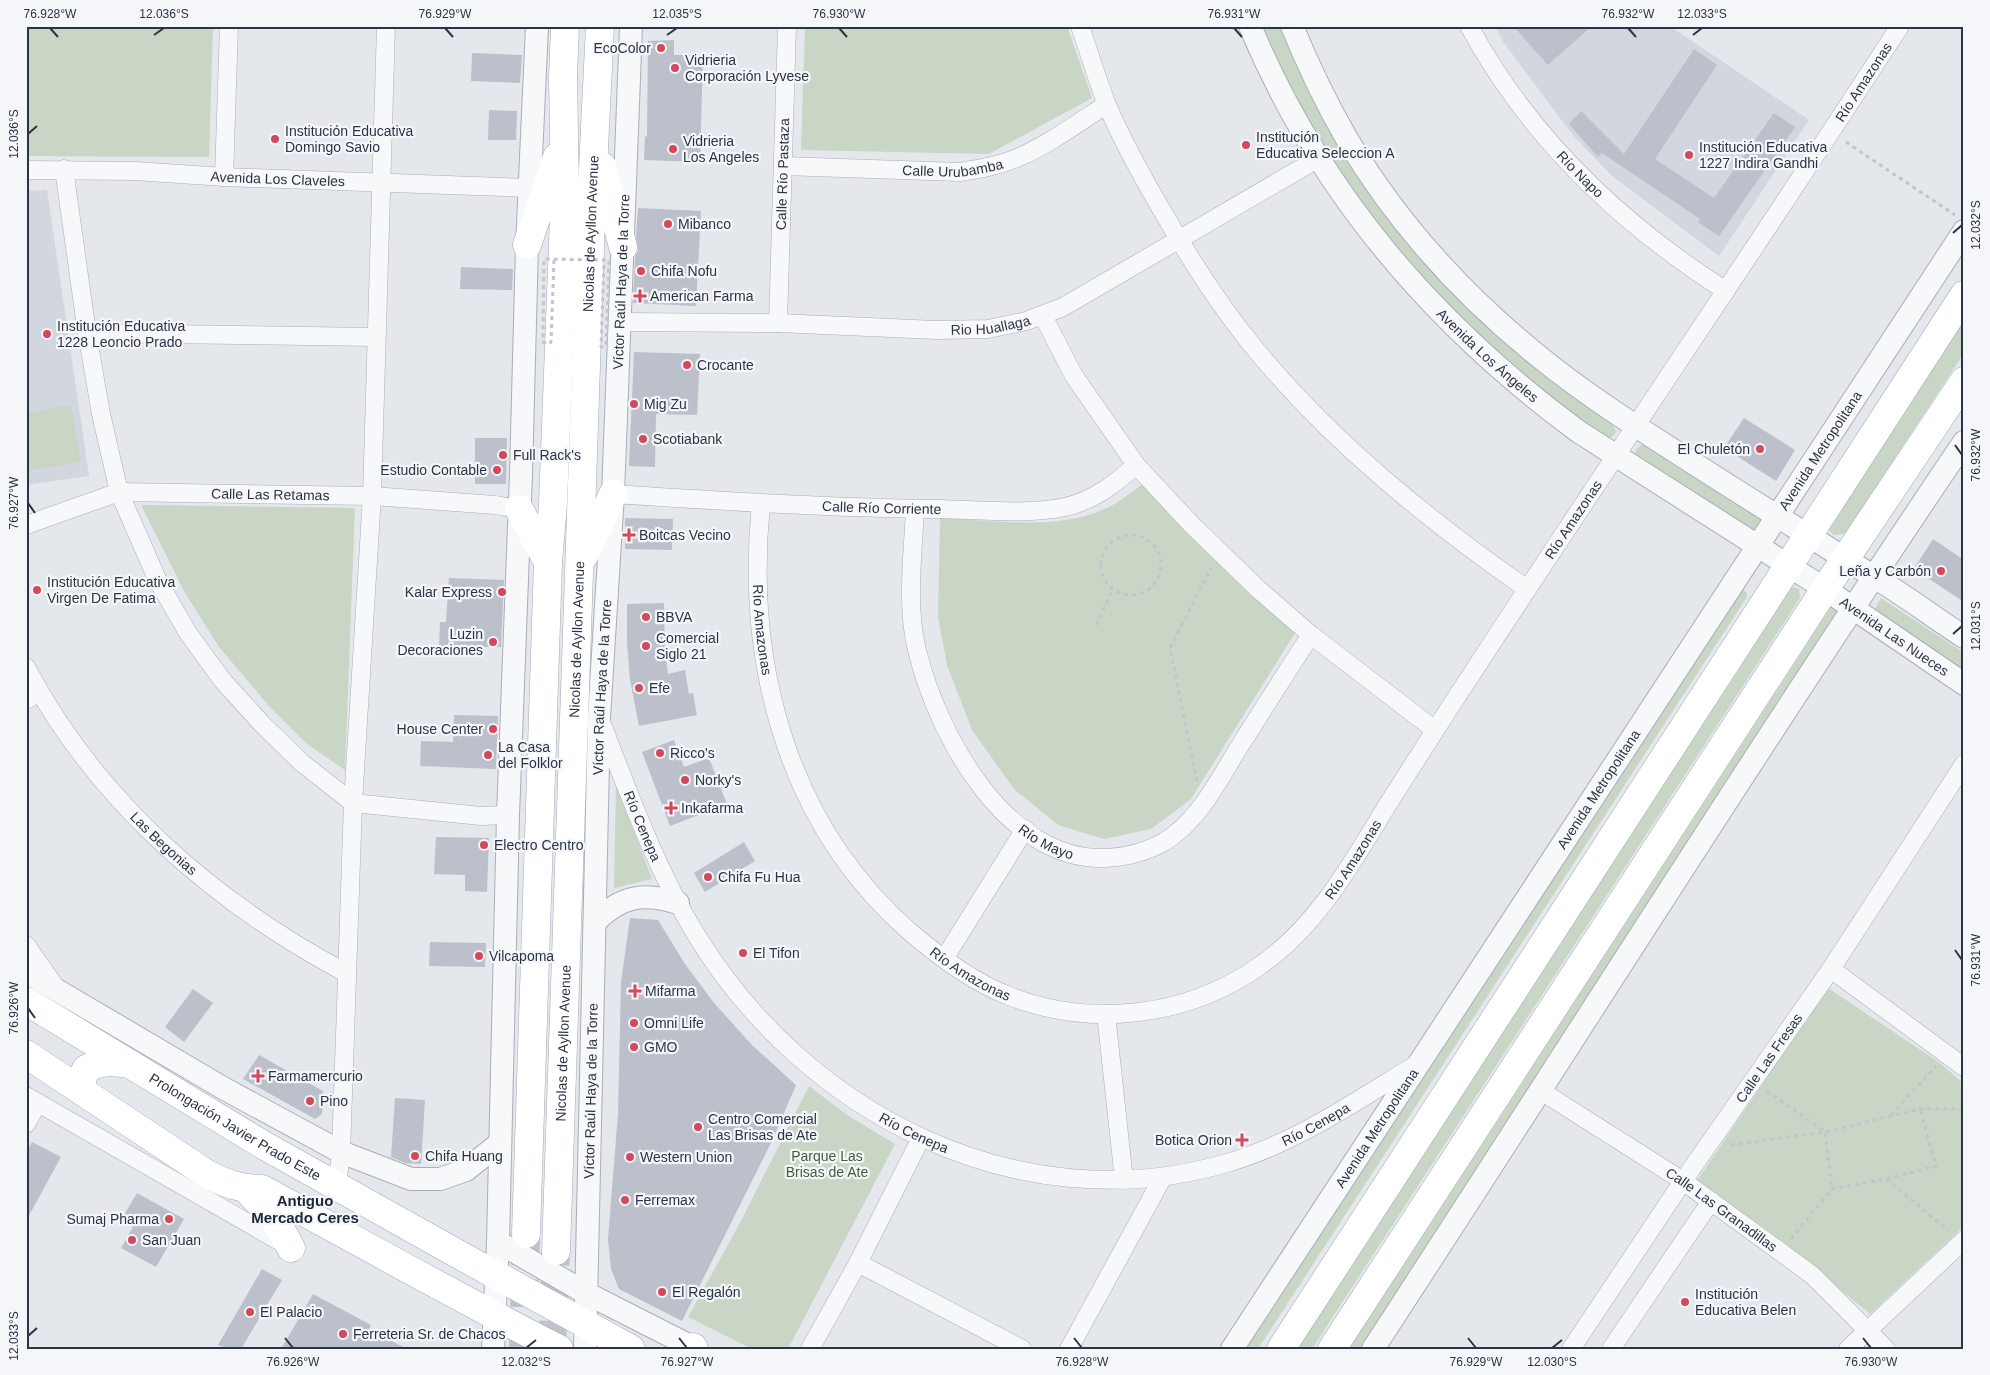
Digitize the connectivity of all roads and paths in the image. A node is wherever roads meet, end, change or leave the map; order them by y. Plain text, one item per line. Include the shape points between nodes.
1 (229, 26) edge
2 (386, 26) edge
3 (537, 26) edge
4 (564, 26) edge
5 (600, 26) edge
6 (631, 26) edge
7 (787, 26) edge
8 (1080, 26) edge
9 (1250, 26) edge
10 (1292, 26) edge
11 (1469, 26) edge
12 (1900, 26) edge
13 (1107, 104) junction
14 (1831, 132) junction
15 (563, 139) junction
16 (595, 141) junction
17 (1319, 158) junction
18 (783, 166) junction
19 (64, 169) junction
20 (26, 170) edge
21 (224, 177) junction
22 (382, 183) junction
23 (529, 188) junction
24 (1960, 223) edge
25 (1178, 239) junction
26 (527, 245) junction
27 (613, 255) junction
28 (554, 260) dead end
29 (1726, 291) junction
30 (1964, 295) edge
31 (1043, 316) junction
32 (620, 322) junction
33 (778, 322) junction
34 (87, 333) junction
35 (376, 337) junction
36 (1964, 381) edge
37 (1636, 426) junction
38 (1964, 442) edge
39 (1616, 456) junction
40 (1136, 466) junction
41 (119, 492) junction
42 (613, 494) junction
43 (372, 496) junction
44 (760, 504) junction
45 (519, 509) junction
46 (915, 509) junction
47 (1777, 517) junction
48 (26, 525) edge
49 (1807, 534) junction
50 (1758, 548) junction
51 (1845, 559) junction
52 (548, 562) junction
53 (1788, 565) junction
54 (579, 566) junction
55 (1212, 568) dead end
56 (1873, 576) junction
57 (1113, 589) junction
58 (1527, 589) junction
59 (1825, 589) junction
60 (1852, 607) junction
61 (1096, 625) dead end
62 (1311, 635) junction
63 (1964, 637) edge
64 (26, 667) edge
65 (1964, 684) edge
66 (33, 696) edge
67 (600, 718) junction
68 (1435, 730) junction
69 (1964, 764) edge
70 (1197, 782) dead end
71 (353, 803) junction
72 (508, 816) junction
73 (1025, 830) junction
74 (678, 903) junction
75 (595, 922) junction
76 (26, 945) edge
77 (944, 959) junction
78 (1831, 970) junction
79 (26, 972) edge
80 (346, 973) junction
81 (59, 991) junction
82 (26, 1001) edge
83 (1106, 1014) junction
84 (26, 1054) edge
85 (1962, 1063) edge
86 (130, 1064) junction
87 (1417, 1064) junction
88 (1936, 1066) dead end
89 (1753, 1082) junction
90 (1542, 1091) junction
91 (84, 1092) junction
92 (32, 1099) edge
93 (1964, 1108) edge
94 (1920, 1109) junction
95 (1891, 1116) junction
96 (26, 1124) edge
97 (1825, 1132) junction
98 (921, 1138) junction
99 (500, 1143) junction
100 (1726, 1145) dead end
101 (265, 1146) junction
102 (341, 1152) junction
103 (1163, 1177) junction
104 (1886, 1179) junction
105 (1124, 1180) junction
106 (1684, 1180) junction
107 (338, 1186) junction
108 (254, 1189) junction
109 (1832, 1189) junction
110 (1711, 1201) junction
111 (371, 1205) junction
112 (1949, 1231) dead end
113 (526, 1234) tunnel mouth
114 (355, 1239) junction
115 (1790, 1240) dead end
116 (1964, 1240) edge
117 (498, 1242) junction
118 (291, 1248) joint
119 (556, 1251) tunnel mouth
120 (858, 1263) junction
121 (496, 1275) junction
122 (586, 1293) junction
123 (494, 1316) junction
124 (1868, 1330) junction
125 (585, 1336) edge
126 (695, 1348) edge
127 (493, 1349) edge
128 (559, 1349) edge
129 (631, 1349) edge
130 (810, 1349) edge
131 (1022, 1349) edge
132 (1068, 1349) edge
133 (1232, 1349) edge
134 (1280, 1349) edge
135 (1332, 1349) edge
136 (1373, 1349) edge
137 (1571, 1349) edge
138 (1611, 1349) edge
139 (1848, 1349) edge
140 (1886, 1349) edge

1 - 21 street
2 - 22 street
3 - 23 street
4 - 15 main road, Nicolas de Ayllon Avenue
5 - 16 main road, Nicolas de Ayllon Avenue
6 - 27 street, Víctor Raúl Haya de la Torre
7 - 18 street, Calle Río Pastaza
8 - 13 street
9 - 17 street, Avenida Los Ángeles via 1275,80
10 - 37 street via 1322,93 1348,140 1389,201 1424,244 1461,286 1529,349
11 - 29 street, Río Napo via 1526,113 1587,182 1653,241
12 - 14 street, Río Amazonas
13 - 18 street, Calle Urubamba via 1042,145 989,168 960,172
13 - 25 street via 1134,162
14 - 24 path
14 - 29 street, Río Amazonas
15 - 26 main road
15 - 52 main road, Nicolas de Ayllon Avenue via 565,190
16 - 27 main road
16 - 54 main road, Nicolas de Ayllon Avenue
17 - 25 street, Rio Huallaga
17 - 39 street, Avenida Los Ángeles via 1376,240 1441,315 1510,379
18 - 33 street, Calle Río Pastaza
19 - 20 street, Avenida Los Claveles
19 - 21 street, Avenida Los Claveles
19 - 34 street
21 - 22 street, Avenida Los Claveles
22 - 23 street, Avenida Los Claveles
22 - 35 street
23 - 26 street
24 - 47 street, Avenida Metropolitana
25 - 31 street, Rio Huallaga
25 - 58 street via 1256,350 1316,416 1433,521
26 - 45 street
27 - 28 path, bridge via 601,344 605,347 609,260 544,259 543,342 551,342
27 - 32 street, Víctor Raúl Haya de la Torre
29 - 37 street, Río Amazonas
30 - 49 main road
31 - 33 street, Rio Huallaga via 988,329 936,330
31 - 40 street via 1074,376
32 - 33 street, Rio Huallaga
32 - 42 street, Víctor Raúl Haya de la Torre
34 - 35 street
34 - 41 street
35 - 43 street
36 - 51 main road
37 - 39 street, Río Amazonas
37 - 47 street
38 - 56 street
39 - 50 street, Avenida Los Ángeles
39 - 58 street, Río Amazonas
40 - 46 street, Calle Río Corriente via 1094,497 1066,507 1038,511
40 - 62 street via 1258,589
41 - 43 street, Calle Las Retamas
41 - 48 street, Calle Las Retamas
41 - 71 street via 158,581 188,633 223,681 302,763
42 - 44 street, Calle Río Corriente
42 - 54 main road
42 - 67 street, Víctor Raúl Haya de la Torre
43 - 45 street, Calle Las Retamas
43 - 71 street
44 - 46 street, Calle Río Corriente
44 - 77 street, Río Amazonas via 758,612 768,682 788,751 817,815 853,872 895,919
45 - 52 main road
45 - 72 street
46 - 73 street, Río Mayo via 911,597 916,648 931,696 947,733 972,774 1002,811
47 - 49 street
47 - 50 street, Avenida Metropolitana
49 - 51 street
49 - 53 main road
50 - 53 street, Avenida Los Ángeles
50 - 87 street, Avenida Metropolitana
51 - 56 street
51 - 59 main road
52 - 113 main road, Nicolas de Ayllon Avenue
53 - 59 street, Avenida Los Ángeles
53 - 134 main road
54 - 119 main road, Nicolas de Ayllon Avenue
55 - 70 path via 1170,648
56 - 60 street
56 - 63 street
57 - 57 path via 1124,594 1137,594 1157,580 1162,568 1160,556 1144,537 1132,534 1120,537 1109,544 1102,555 1101,568
57 - 61 path
58 - 68 street, Río Amazonas
59 - 60 street, Avenida Las Nueces
59 - 135 main road
60 - 65 street, Avenida Las Nueces
60 - 90 street
62 - 68 street
62 - 73 street, Río Mayo via 1202,806 1191,820 1164,842 1132,855 1097,858 1066,852
64 - 66 street, Las Begonias
66 - 80 street, Las Begonias via 150,832 183,862 248,914
67 - 74 street, Río Cenepa
67 - 75 street, Víctor Raúl Haya de la Torre
68 - 83 street, Río Amazonas via 1314,916 1278,952 1237,980 1190,1000 1146,1011
69 - 78 street, Calle Las Fresas
71 - 72 street
71 - 80 street
72 - 99 street
73 - 77 street
74 - 75 street via 642,896 624,900 607,909
74 - 98 street, Río Cenepa via 725,976 794,1052 862,1104
75 - 122 street, Víctor Raúl Haya de la Torre
76 - 81 street
77 - 83 street, Río Amazonas via 986,986 1017,998 1057,1009
78 - 85 street
78 - 89 street, Calle Las Fresas
79 - 81 street, Prolongación Javier Prado Este
80 - 102 street
81 - 102 street, Prolongación Javier Prado Este via 223,1088
82 - 86 main road, Prolongación Javier Prado Este
83 - 105 street
84 - 91 main road
86 - 91 main road via 99,1062 86,1069 81,1082
86 - 101 main road, Prolongación Javier Prado Este
87 - 103 street, Río Cenepa via 1290,1139 1228,1163
87 - 133 street, Avenida Metropolitana
88 - 95 path
89 - 97 path
89 - 106 street, Calle Las Fresas
90 - 106 street, Calle Las Granadillas
90 - 136 street
91 - 108 main road via 208,1174 226,1184
92 - 96 street
92 - 118 street
93 - 94 path
94 - 95 path
94 - 104 path via 1936,1166
95 - 97 path
97 - 100 path
97 - 109 path
98 - 105 street, Río Cenepa via 1020,1172
98 - 120 street
99 - 102 street, Prolongación Javier Prado Este via 466,1170 440,1180 411,1179
99 - 117 street
101 - 107 main road, Prolongación Javier Prado Este
101 - 108 main road via 269,1166
102 - 107 street
103 - 105 street, Río Cenepa
103 - 132 street
104 - 109 path
104 - 112 path
106 - 110 street, Calle Las Granadillas
106 - 137 street, Calle Las Fresas
107 - 111 main road, Prolongación Javier Prado Este
108 - 114 main road
108 - 118 main road
109 - 115 path
110 - 124 street, Calle Las Granadillas via 1812,1275
110 - 138 street
111 - 114 main road
111 - 121 main road, Prolongación Javier Prado Este
114 - 123 main road
116 - 124 street
117 - 121 street
117 - 122 street
120 - 130 street
120 - 131 street
121 - 123 street
121 - 125 main road, Prolongación Javier Prado Este
122 - 125 street, Víctor Raúl Haya de la Torre
122 - 126 street
123 - 127 street
123 - 128 main road
124 - 139 street
124 - 140 street, Calle Las Granadillas
125 - 129 main road, Prolongación Javier Prado Este

